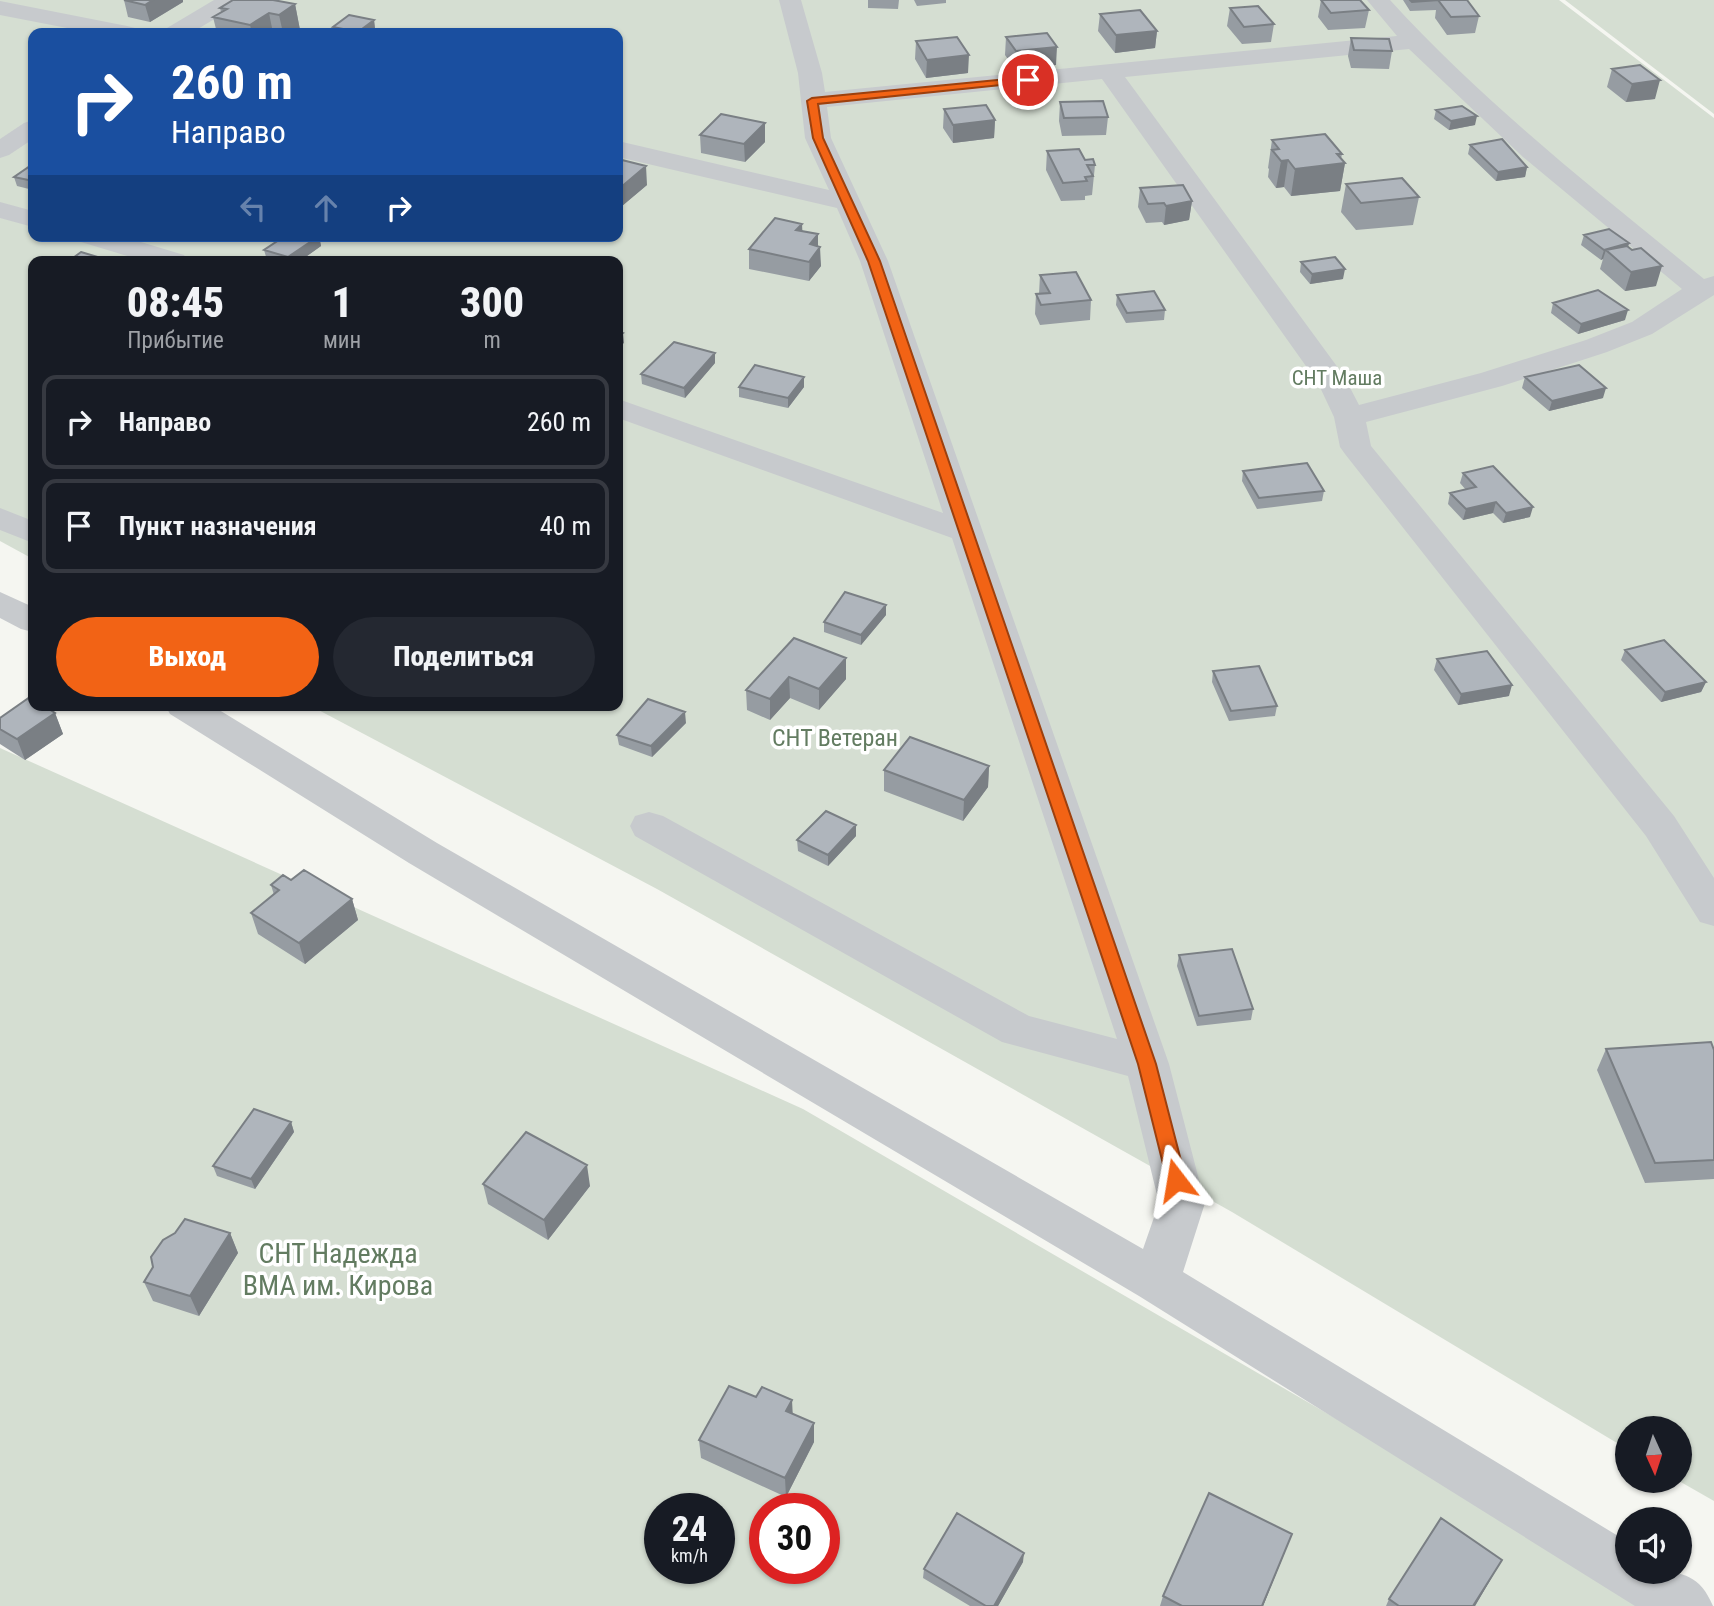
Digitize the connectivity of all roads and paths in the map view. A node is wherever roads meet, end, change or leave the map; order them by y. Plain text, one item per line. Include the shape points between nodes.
1 (230, 0) edge
2 (790, 0) edge
3 (1378, 0) edge
4 (0, 8) edge
5 (102, 28) edge
6 (183, 28) edge
7 (1413, 41) junction
8 (1109, 72) junction
9 (812, 101) junction
10 (28, 131) edge
11 (0, 150) edge
12 (623, 150) edge
13 (848, 203) junction
14 (0, 209) edge
15 (28, 217) edge
16 (111, 242) edge
17 (157, 256) edge
18 (1707, 287) edge
19 (623, 410) edge
20 (1349, 417) junction
21 (0, 518) edge
22 (28, 531) edge
23 (966, 532) junction
24 (0, 603) edge
25 (28, 618) edge
26 (193, 711) edge
27 (649, 826) dead end
28 (1714, 911) edge
29 (1147, 1064) junction
30 (1156, 1281) junction
31 (1686, 1606) edge

1 - 6 street
2 - 9 street via 804,46
3 - 7 street
4 - 5 street
7 - 8 street
7 - 18 street via 1538,155
8 - 9 street
8 - 20 street via 1333,382
9 - 13 street via 818,138
10 - 11 street
12 - 13 street
13 - 23 street via 874,261
14 - 15 street
16 - 17 street
18 - 20 street via 1634,332 1534,368
19 - 23 street
20 - 28 street via 1356,447 1660,826
21 - 22 street
23 - 29 street
24 - 25 street
26 - 30 street via 423,853
27 - 29 street via 1017,1030
29 - 30 street via 1182,1203
30 - 31 street

